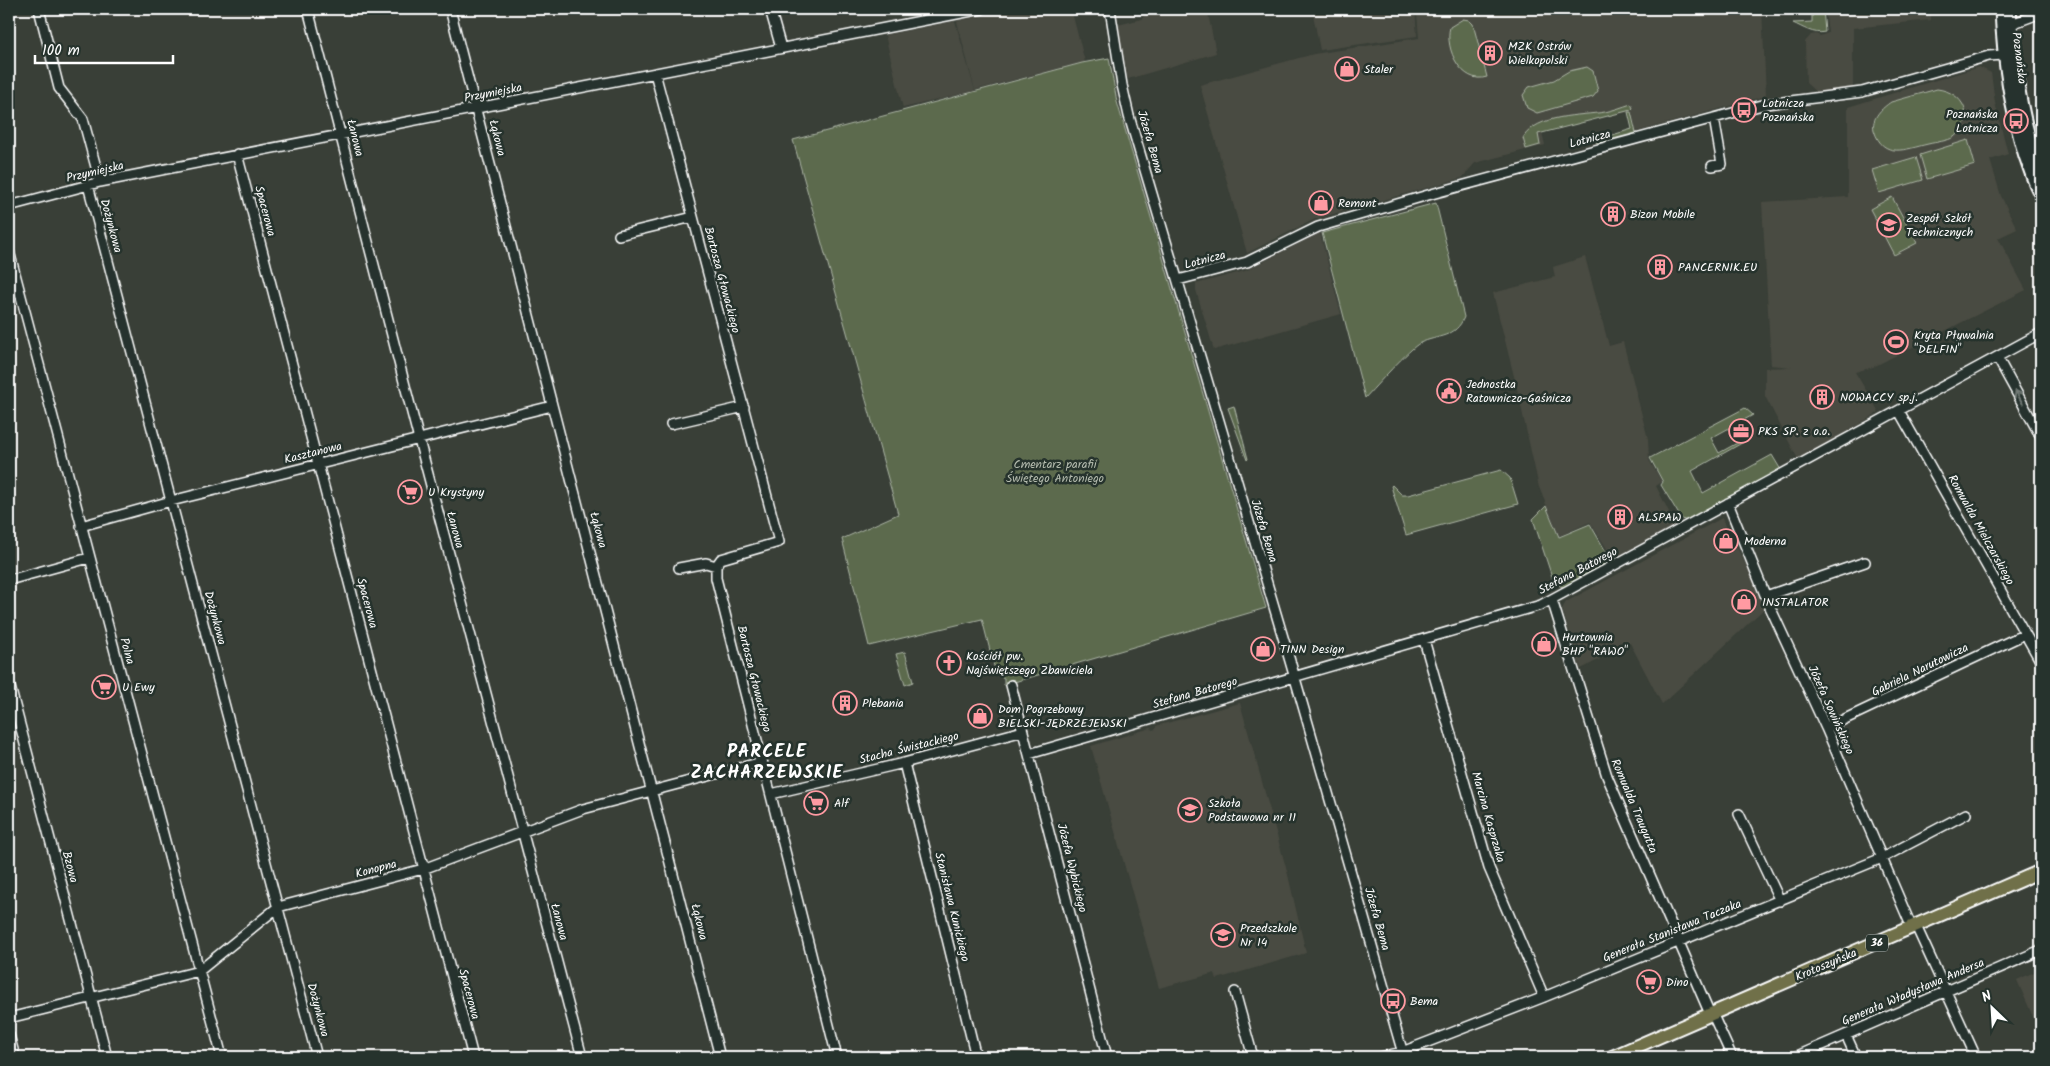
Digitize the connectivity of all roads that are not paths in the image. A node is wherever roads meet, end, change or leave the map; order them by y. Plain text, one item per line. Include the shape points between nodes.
1 (39, 9) edge
2 (308, 9) edge
3 (450, 9) edge
4 (770, 9) edge
5 (982, 9) edge
6 (1110, 9) edge
7 (2001, 9) edge
8 (2010, 9) edge
9 (2041, 13) edge
10 (2006, 26) junction
11 (780, 48) junction
12 (2004, 55) junction
13 (2014, 63) junction
14 (655, 73) junction
15 (476, 109) junction
16 (1714, 118) junction
17 (341, 135) junction
18 (237, 154) junction
19 (1712, 166) dead end
20 (2041, 176) edge
21 (100, 182) junction
22 (88, 185) junction
23 (2041, 195) edge
24 (9, 206) edge
25 (693, 217) junction
26 (619, 235) dead end
27 (9, 251) edge
28 (1178, 280) junction
29 (2041, 333) edge
30 (1997, 358) junction
31 (552, 406) junction
32 (744, 408) junction
33 (1899, 411) junction
34 (671, 424) dead end
35 (2041, 437) edge
36 (419, 440) junction
37 (318, 464) junction
38 (171, 501) junction
39 (1728, 503) junction
40 (81, 526) junction
41 (89, 558) junction
42 (1865, 562) dead end
43 (716, 566) junction
44 (679, 568) dead end
45 (9, 580) edge
46 (1766, 596) junction
47 (1552, 600) junction
48 (2025, 634) junction
49 (1424, 640) junction
50 (2041, 662) edge
51 (1295, 678) junction
52 (9, 683) edge
53 (1010, 685) dead end
54 (1826, 728) junction
55 (1023, 731) junction
56 (1029, 754) junction
57 (762, 762) junction
58 (904, 763) junction
59 (652, 790) junction
60 (771, 794) junction
61 (1739, 814) dead end
62 (1966, 814) dead end
63 (521, 832) junction
64 (1882, 858) junction
65 (423, 869) junction
66 (2041, 871) edge
67 (1780, 901) junction
68 (278, 907) junction
69 (1914, 927) junction
70 (1678, 941) junction
71 (2041, 950) edge
72 (199, 971) junction
73 (1235, 992) dead end
74 (1946, 992) junction
75 (1544, 996) junction
76 (91, 997) junction
77 (1711, 1014) junction
78 (9, 1018) edge
79 (9, 1034) edge
80 (1846, 1035) junction
81 (1403, 1054) edge
82 (14, 1057) edge
83 (107, 1057) edge
84 (222, 1057) edge
85 (317, 1057) edge
86 (473, 1057) edge
87 (582, 1057) edge
88 (720, 1057) edge
89 (837, 1057) edge
90 (976, 1057) edge
91 (1107, 1057) edge
92 (1254, 1057) edge
93 (1381, 1057) edge
94 (1612, 1057) edge
95 (1732, 1057) edge
96 (1795, 1057) edge
97 (1856, 1057) edge
98 (1976, 1057) edge

1 - 21 street via 59,88 83,119
2 - 17 street, Łanowa
3 - 15 street, Łąkowa
4 - 11 street
5 - 11 street, Przymiejska
6 - 28 street, Józefa Bema via 1122,85
7 - 10 main road, Poznańska
8 - 10 main road, Poznańska
9 - 10 street
10 - 12 main road, Poznańska
10 - 13 main road, Poznańska
11 - 14 street, Przymiejska
12 - 13 street
12 - 16 street, Lotnicza via 1989,56 1852,94 1766,104
12 - 23 main road, Poznańska via 2021,143
13 - 20 main road, Poznańska via 2024,116
14 - 15 street, Przymiejska
14 - 25 street, Bartosza Głowackiego
15 - 17 street, Przymiejska
15 - 31 street, Łąkowa
16 - 19 street via 1722,164
16 - 28 street, Lotnicza via 1368,212 1312,230 1246,262
17 - 18 street, Przymiejska
17 - 36 street, Łanowa
18 - 21 street, Przymiejska
18 - 37 street, Spacerowa
21 - 22 street, Przymiejska
22 - 24 street, Przymiejska
22 - 38 street, Dożynkowa
25 - 26 street, Bartosza Głowackiego
25 - 32 street, Bartosza Głowackiego
27 - 40 street, Polna
28 - 51 street, Józefa Bema
29 - 30 street, Stefana Batorego
30 - 33 street, Stefana Batorego
35 -> 30 street
31 - 36 street, Kasztanowa
31 - 59 street, Łąkowa
32 - 34 street
32 - 43 street, Bartosza Głowackiego via 778,542 721,559
33 - 39 street, Stefana Batorego
33 - 48 street, Romualda Mielczarskiego
36 - 37 street, Kasztanowa
36 - 63 street, Łanowa
37 - 38 street, Kasztanowa
37 - 65 street, Spacerowa
38 - 40 street, Kasztanowa
38 - 68 street, Dożynkowa
39 - 46 street, Józefa Sowińskiego
39 - 47 street, Stefana Batorego
40 - 41 street, Polna
41 - 45 street
41 - 72 street, Polna
42 - 46 street
43 - 44 street via 706,563
43 - 57 street, Bartosza Głowackiego via 716,578
46 - 54 street, Józefa Sowińskiego
47 - 49 street, Stefana Batorego
47 - 70 street, Romualda Traugutta via 1599,754
48 - 50 street, Romualda Mielczarskiego
48 - 54 street, Gabriela Narutowicza
49 - 51 street, Stefana Batorego
49 - 75 street, Marcina Kasprzaka via 1489,868
51 - 56 street, Stefana Batorego
51 - 81 street, Józefa Bema
52 - 76 street, Bzowa
53 - 55 street, Józefa Wybickiego
54 - 64 street, Józefa Sowińskiego
55 - 56 street, Józefa Wybickiego
55 - 58 street, Stacha Świstackiego
56 - 91 street, Józefa Wybickiego
57 - 59 street, Konopna
57 - 60 street, Bartosza Głowackiego
58 - 60 street, Stacha Świstackiego
58 - 90 street, Stanisława Kunickiego
59 - 63 street, Konopna via 583,809
59 - 88 street, Łąkowa
60 - 89 street, Bartosza Głowackiego
61 - 67 street
62 - 64 street, Generała Stanisława Taczaka
63 - 65 street, Konopna
63 - 87 street, Łanowa
64 - 67 street, Generała Stanisława Taczaka
64 - 69 street, Józefa Sowińskiego
65 - 68 street, Konopna
65 - 86 street, Spacerowa
66 - 69 main road, Krotoszyńska / 36
67 - 70 street, Generała Stanisława Taczaka
68 - 72 street, Konopna
68 - 85 street, Dożynkowa
69 - 74 street, Józefa Sowińskiego
69 - 77 main road, Krotoszyńska / 36
70 - 75 street, Generała Stanisława Taczaka
70 - 77 street, Romualda Traugutta
71 - 74 street, Generała Władysława Andersa
72 - 76 street, Konopna
72 - 84 street, Polna
73 - 92 street
74 - 80 street, Generała Władysława Andersa
74 - 98 street, Józefa Sowińskiego
75 - 81 street, Generała Stanisława Taczaka
76 - 78 street, Konopna
76 - 83 street, Bzowa
77 - 94 main road, Krotoszyńska / 36
77 - 95 street, Romualda Traugutta
79 - 82 street
80 - 96 street, Generała Władysława Andersa
80 - 97 street
81 - 93 street, Generała Stanisława Taczaka

